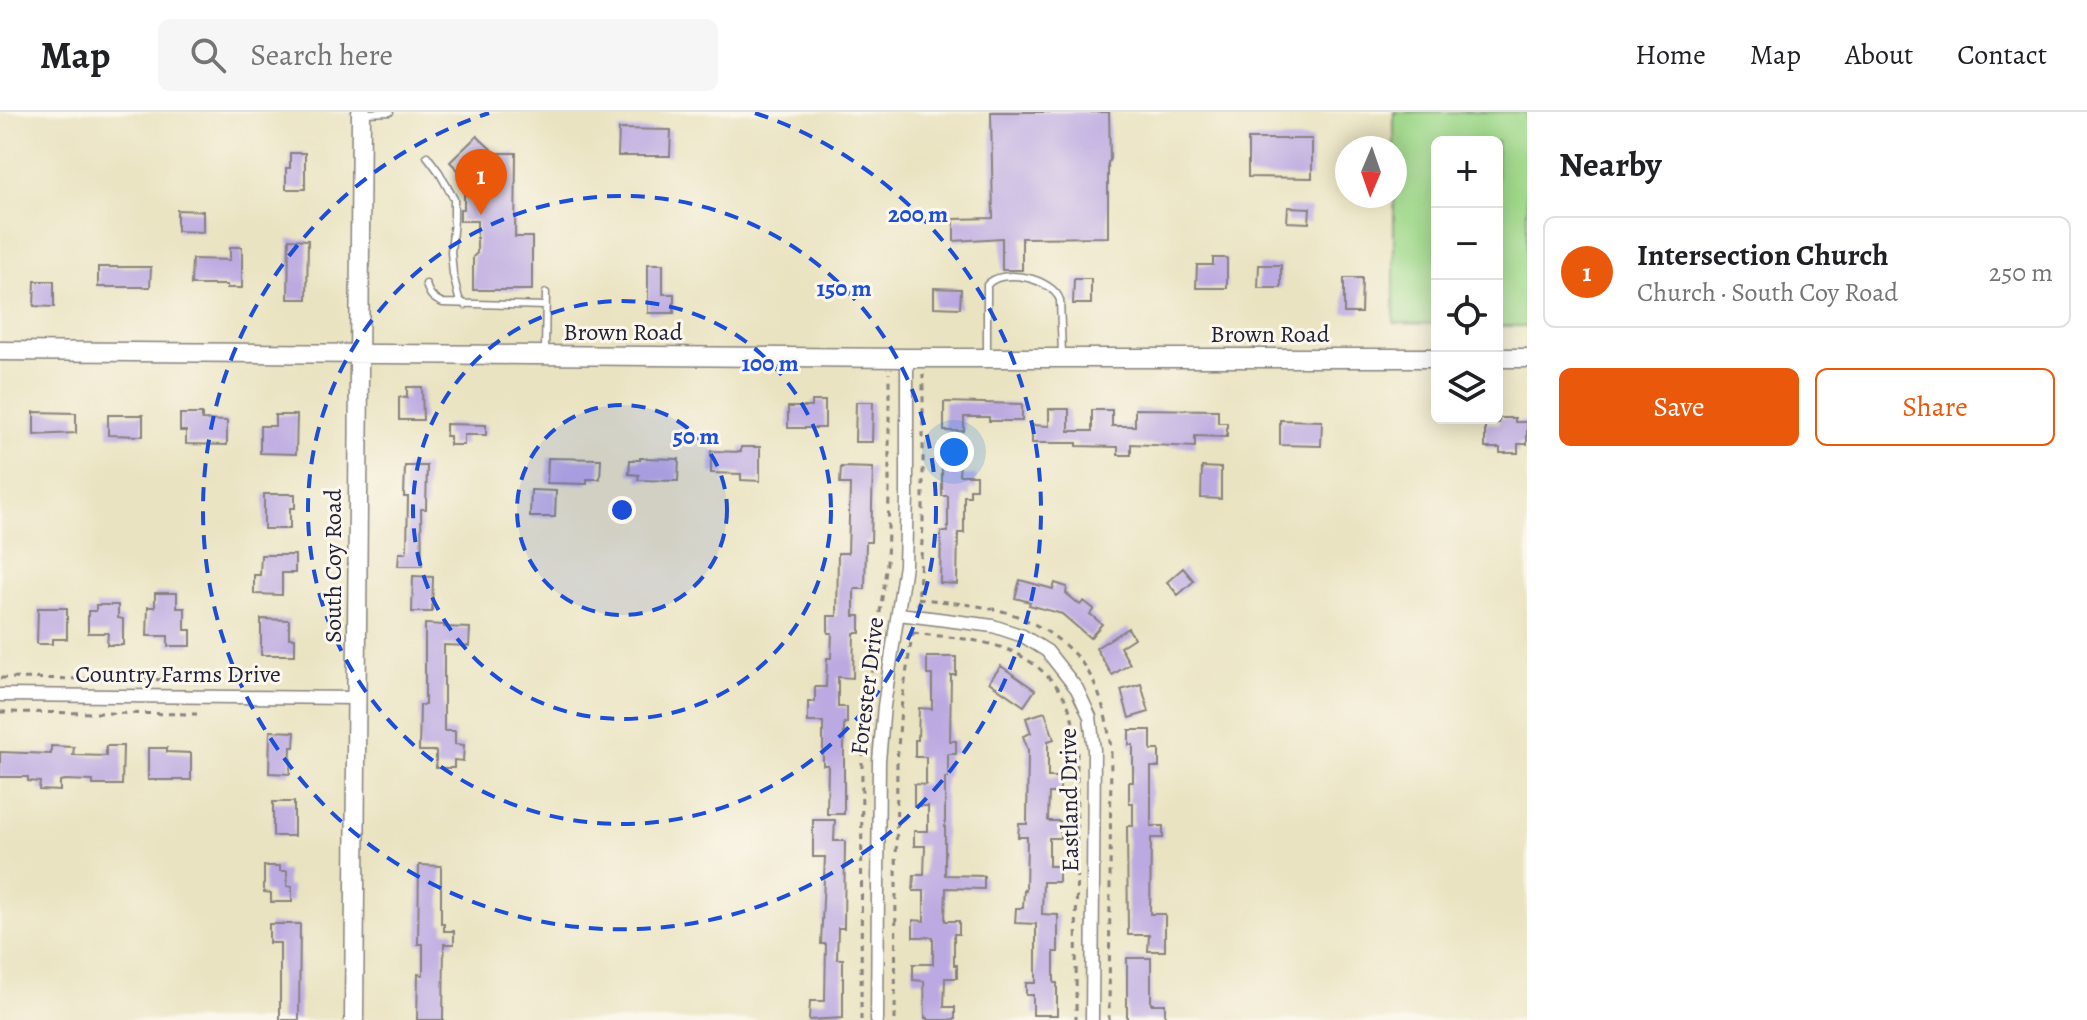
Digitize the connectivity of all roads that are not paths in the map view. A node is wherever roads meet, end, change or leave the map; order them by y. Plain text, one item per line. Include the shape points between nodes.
1 (361, 112) edge
2 (390, 112) edge
3 (427, 156) dead end
4 (426, 284) dead end
5 (546, 293) dead end
6 (465, 305) junction
7 (546, 306) junction
8 (0, 351) edge
9 (359, 354) junction
10 (545, 355) junction
11 (907, 358) junction
12 (987, 358) junction
13 (1062, 358) junction
14 (1431, 358) edge
15 (1503, 358) edge
16 (1527, 358) edge
17 (899, 614) junction
18 (0, 695) edge
19 (356, 698) junction
20 (354, 1020) edge
21 (877, 1020) edge
22 (1092, 1020) edge

1 - 2 lane
1 - 9 street, South Coy Road
3 - 6 lane via 454,199 453,274
4 - 6 lane via 435,300
5 - 7 lane
6 - 7 lane
7 - 10 lane
8 - 9 street, Brown Road
9 - 10 street, Brown Road
9 - 19 street, South Coy Road
10 - 11 street, Brown Road
11 - 12 street, Brown Road
11 - 17 street, Forester Drive via 906,524
12 - 13 street, Brown Road
12 - 13 lane via 987,285 1001,276 1041,282 1058,293
13 - 14 street, Brown Road
15 - 16 street
17 - 21 street, Forester Drive via 879,761
17 - 22 street, Eastland Drive via 993,626 1023,636 1047,651 1084,703 1094,750
18 - 19 street, Country Farms Drive
19 - 20 street, South Coy Road

